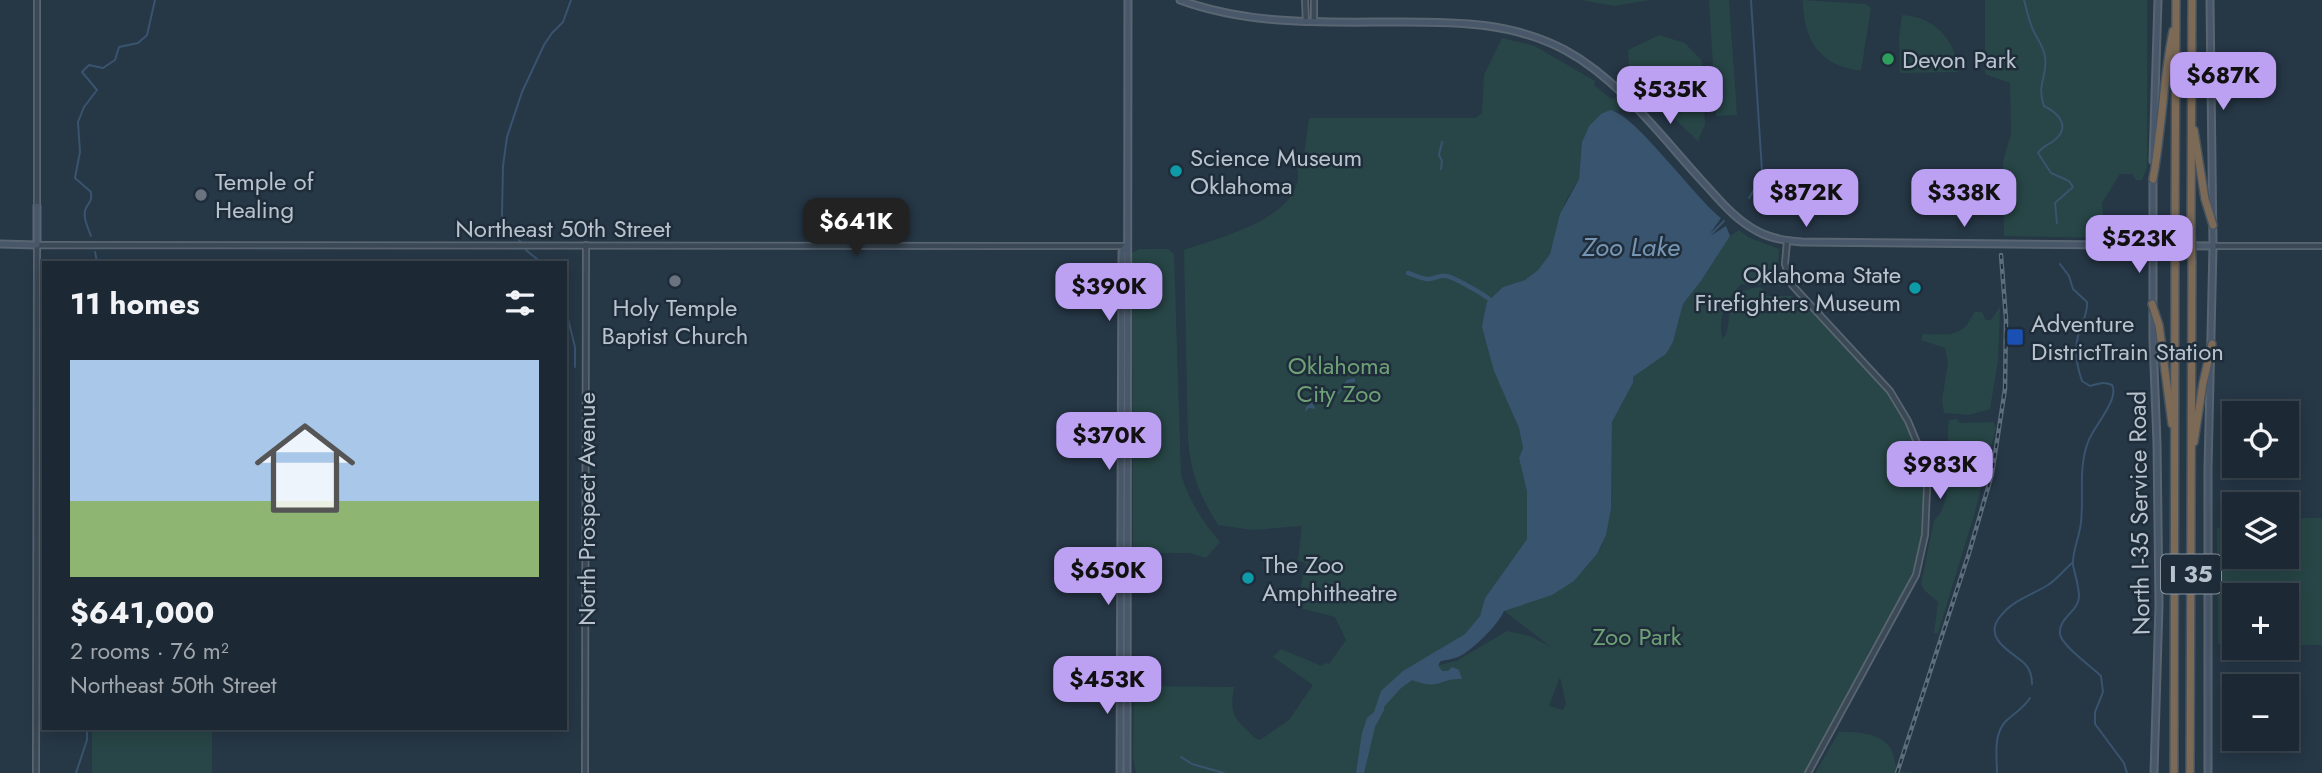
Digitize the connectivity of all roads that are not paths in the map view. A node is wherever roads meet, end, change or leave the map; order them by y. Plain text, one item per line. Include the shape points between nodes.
1 (37, 0) edge
2 (1128, 0) edge
3 (1180, 0) edge
4 (1306, 0) edge
5 (1314, 0) edge
6 (2158, 0) edge
7 (2176, 0) edge
8 (2192, 0) edge
9 (2210, 0) edge
10 (2176, 17) junction
11 (1306, 22) junction
12 (1314, 22) junction
13 (2192, 121) junction
14 (2153, 179) junction
15 (37, 206) joint
16 (2213, 225) junction
17 (1787, 241) junction
18 (0, 244) edge
19 (37, 244) junction
20 (586, 245) junction
21 (2152, 245) junction
22 (1126, 246) junction
23 (2213, 246) junction
24 (2322, 246) edge
25 (2152, 304) junction
26 (2212, 344) junction
27 (2175, 436) junction
28 (2192, 457) junction
29 (36, 773) edge
30 (585, 773) edge
31 (1120, 773) edge
32 (1127, 773) edge
33 (1808, 773) edge
34 (2154, 773) edge
35 (2174, 773) edge
36 (2190, 773) edge
37 (2208, 773) edge

1 - 15 street
2 - 22 main road
3 - 11 main road via 1234,15
4 - 11 street
5 - 12 street
6 - 14 main road, North I-35 Service Road
7 - 10 highway, I 35
8 - 13 highway, I 35
9 - 16 main road
10 - 14 highway
10 - 27 highway, I 35, bridge
11 - 12 main road
12 - 17 main road via 1475,23 1505,27 1549,42 1612,84 1738,219 1765,235
13 - 16 highway
13 - 28 highway, I 35, bridge
14 - 21 main road, North I-35 Service Road
15 - 19 main road
16 - 23 main road
17 - 21 main road
17 - 33 street via 1785,264 1792,285 1890,391 1918,445 1927,488 1925,535 1916,575
18 - 19 main road, Northeast 50th Street
19 - 20 street, Northeast 50th Street
19 - 29 street
20 - 22 street, Northeast 50th Street
20 - 30 street, North Prospect Avenue
21 - 23 main road
21 - 25 main road, North I-35 Service Road
22 - 31 main road via 1122,252
22 - 32 main road
23 - 24 street
23 - 26 main road
25 - 27 highway
25 - 34 main road, North I-35 Service Road via 2159,565
26 - 28 highway
26 - 37 main road
27 - 35 highway, I 35
28 - 36 highway, I 35

